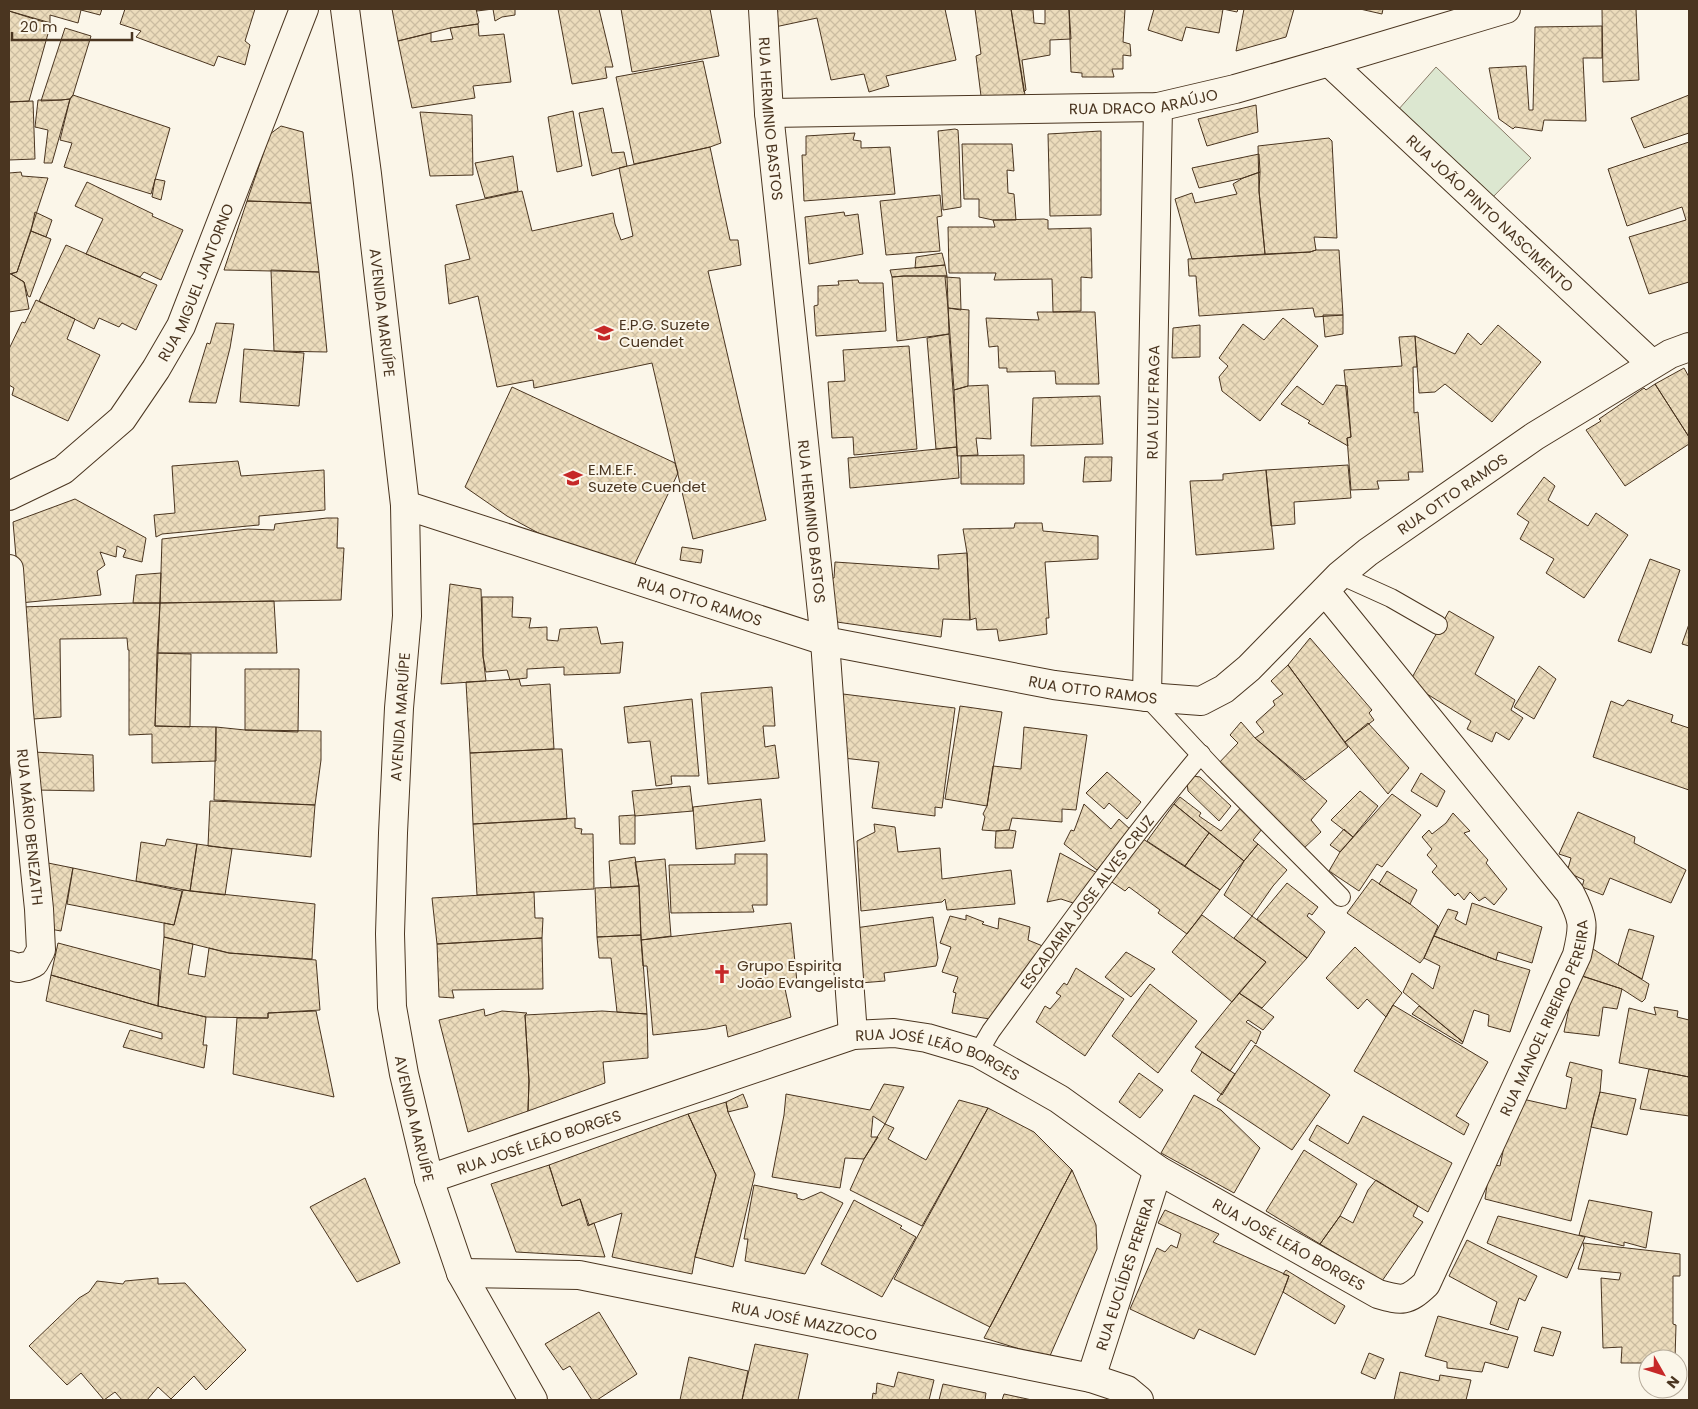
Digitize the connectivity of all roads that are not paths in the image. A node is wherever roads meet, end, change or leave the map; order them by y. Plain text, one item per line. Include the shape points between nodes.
1 (304, 9) edge
2 (345, 9) edge
3 (763, 9) edge
4 (1506, 9) edge
5 (1328, 62) junction
6 (1158, 107) junction
7 (770, 113) junction
8 (1689, 347) edge
9 (1652, 364) junction
10 (9, 496) edge
11 (405, 504) junction
12 (9, 569) edge
13 (1332, 583) junction
14 (1438, 625) dead end
15 (824, 642) junction
16 (1147, 697) junction
17 (1201, 754) junction
18 (1341, 897) dead end
19 (21, 964) edge
20 (853, 1035) junction
21 (978, 1053) junction
22 (1158, 1170) junction
23 (429, 1179) junction
24 (461, 1272) junction
25 (1407, 1299) joint
26 (1091, 1378) junction
27 (534, 1400) edge
28 (1139, 1400) edge

1 - 10 street, RUA MIGUEL JANTORNO via 181,326 156,369 122,419 63,470
2 - 11 street, AVENIDA MARUÍPE
3 - 7 street, RUA HERMINIO BASTOS
4 - 5 street, RUA DRACO ARAÚJO
5 - 6 street, RUA DRACO ARAÚJO
5 - 9 street, RUA JOÃO PINTO NASCIMENTO
6 - 7 street, RUA DRACO ARAÚJO
6 - 16 street, RUA LUIZ FRAGA
7 - 15 street, RUA HERMINIO BASTOS
8 - 9 street, RUA OTTO RAMOS
9 - 13 street, RUA OTTO RAMOS via 1535,436 1368,552
11 - 15 street, RUA OTTO RAMOS
11 - 23 street, AVENIDA MARUÍPE via 407,616 393,833 392,1007
12 - 19 street, RUA MÁRIO BENEZATH via 41,950 38,958
13 - 14 lane via 1391,598
13 - 16 street, RUA OTTO RAMOS via 1249,668 1224,689 1200,701
13 - 25 street, RUA MANOEL RIBEIRO PEREIRA via 1570,893 1580,911 1583,930 1577,955 1426,1284
15 - 16 street, RUA OTTO RAMOS via 1054,685
15 - 20 street, RUA HERMINIO BASTOS
16 - 17 lane
17 - 18 lane
17 - 21 lane, ESCADARIA JOSE ALVES CRUZ via 1096,888
20 - 21 street, RUA JOSÉ LEÃO BORGES via 894,1033 927,1038
20 - 23 street, RUA JOSÉ LEÃO BORGES
21 - 22 street, RUA JOSÉ LEÃO BORGES via 1059,1099
22 - 25 street, RUA JOSÉ LEÃO BORGES via 1378,1294
22 - 26 street, RUA EUCLÍDES PEREIRA
23 - 24 street, AVENIDA MARUÍPE
24 - 26 street, RUA JOSÉ MAZZOCO via 579,1276
24 - 27 street, AVENIDA MARUÍPE
26 - 28 street, RUA JOSÉ MAZZOCO via 1127,1390

